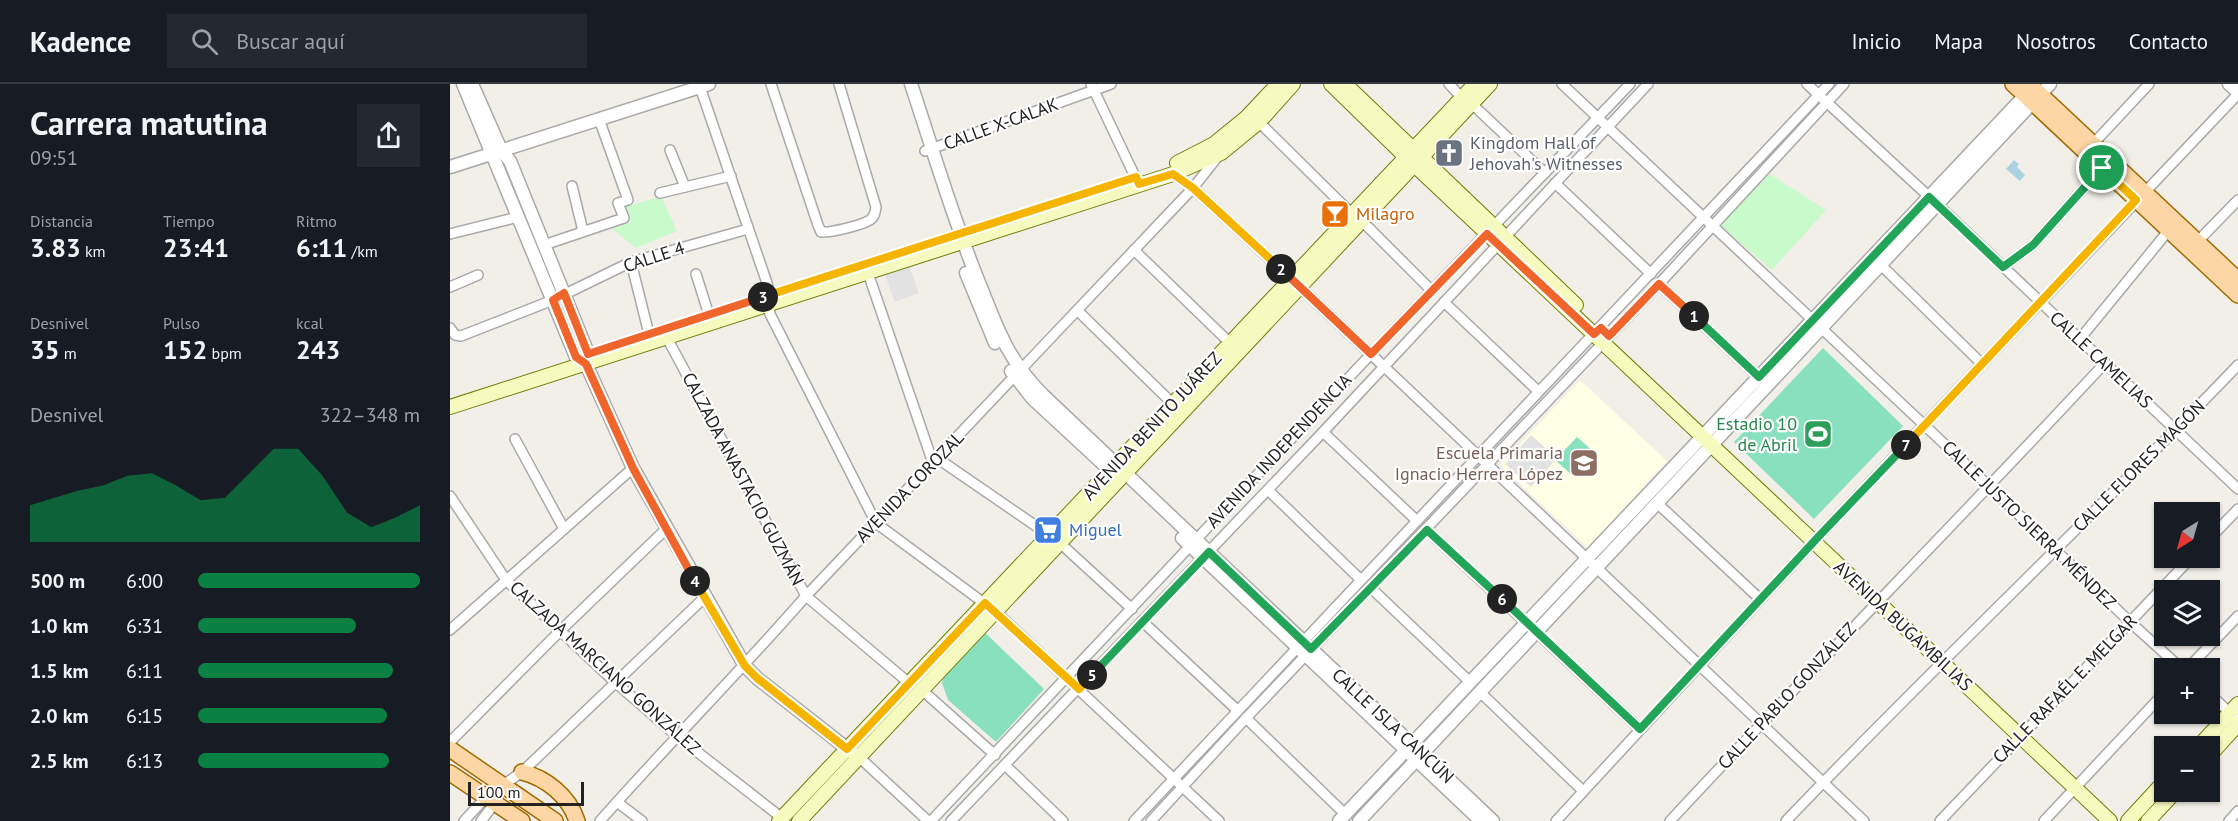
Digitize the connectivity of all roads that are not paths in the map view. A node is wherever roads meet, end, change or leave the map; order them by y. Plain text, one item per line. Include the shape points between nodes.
1 (463, 84) edge
2 (472, 84) edge
3 (771, 84) edge
4 (839, 84) edge
5 (903, 84) edge
6 (911, 84) edge
7 (1111, 84) edge
8 (1278, 84) edge
9 (1293, 84) edge
10 (1331, 84) edge
11 (1344, 84) edge
12 (1449, 84) edge
13 (1475, 84) edge
14 (1490, 84) edge
15 (1562, 84) edge
16 (1630, 84) edge
17 (1648, 84) edge
18 (1807, 84) edge
19 (1829, 84) edge
20 (1844, 84) edge
21 (2013, 84) edge
22 (2149, 84) edge
23 (2229, 84) edge
24 (697, 86) edge
25 (1092, 88) edge
26 (2035, 90) edge
27 (2238, 93) edge
28 (1818, 95) junction
29 (1467, 101) junction
30 (1827, 102) junction
31 (599, 119) junction
32 (1597, 119) junction
33 (1259, 122) junction
34 (1606, 128) junction
35 (2093, 144) junction
36 (670, 150) dead end
37 (929, 150) junction
38 (496, 152) junction
39 (1221, 153) junction
40 (1413, 158) junction
41 (450, 167) edge
42 (2102, 168) junction
43 (1545, 173) junction
44 (1173, 174) junction
45 (731, 176) junction
46 (1138, 181) junction
47 (1555, 183) junction
48 (572, 186) dead end
49 (685, 187) junction
50 (1193, 188) junction
51 (660, 193) dead end
52 (2140, 196) junction
53 (2238, 200) edge
54 (1933, 201) junction
55 (518, 217) junction
56 (1357, 218) junction
57 (1704, 218) junction
58 (1713, 225) junction
59 (748, 229) junction
60 (2169, 230) junction
61 (583, 231) junction
62 (450, 234) edge
63 (1495, 235) junction
64 (958, 240) junction
65 (2197, 242) junction
66 (544, 244) junction
67 (1134, 250) junction
68 (631, 262) junction
69 (1881, 265) junction
70 (2003, 267) junction
71 (868, 273) junction
72 (696, 274) dead end
73 (1651, 274) junction
74 (478, 275) dead end
75 (2238, 280) edge
76 (1296, 283) junction
77 (1659, 284) junction
78 (450, 287) edge
79 (1432, 291) junction
80 (2238, 295) edge
81 (558, 296) junction
82 (769, 300) junction
83 (1444, 302) junction
84 (2040, 303) junction
85 (1078, 311) junction
86 (709, 315) junction
87 (1817, 324) junction
88 (450, 328) edge
89 (649, 334) junction
90 (1601, 335) junction
91 (667, 338) junction
92 (2079, 340) junction
93 (1230, 343) junction
94 (1371, 354) junction
95 (584, 358) junction
96 (1982, 363) junction
97 (2104, 364) junction
98 (2238, 365) edge
99 (1384, 366) junction
100 (1018, 374) junction
101 (1759, 377) junction
102 (1538, 391) junction
103 (450, 398) edge
104 (1173, 404) junction
105 (450, 407) edge
106 (1925, 426) junction
107 (2175, 430) junction
108 (1323, 432) junction
109 (1710, 438) junction
110 (515, 439) dead end
111 (1478, 456) junction
112 (935, 460) junction
113 (1488, 465) junction
114 (633, 468) junction
115 (1118, 472) junction
116 (1990, 487) junction
117 (2238, 489) edge
118 (1268, 490) junction
119 (450, 496) edge
120 (1657, 503) junction
121 (2238, 509) edge
122 (1416, 520) junction
123 (876, 523) junction
124 (2220, 528) edge
125 (564, 529) junction
126 (666, 529) junction
127 (1427, 530) junction
128 (1817, 538) junction
129 (1055, 539) junction
130 (1193, 543) junction
131 (2056, 549) junction
132 (1206, 555) junction
133 (1593, 562) junction
134 (2181, 568) edge
135 (1360, 579) junction
136 (506, 580) junction
137 (1371, 588) junction
138 (806, 596) junction
139 (705, 597) junction
140 (1880, 598) junction
141 (1760, 599) junction
142 (990, 607) junction
143 (1132, 609) junction
144 (2238, 616) edge
145 (1142, 621) junction
146 (2130, 621) junction
147 (1527, 623) junction
148 (450, 630) edge
149 (560, 631) junction
150 (1536, 632) junction
151 (1304, 648) junction
152 (1944, 658) junction
153 (2172, 658) edge
154 (2196, 658) edge
155 (1699, 665) junction
156 (745, 666) junction
157 (1067, 679) junction
158 (615, 682) junction
159 (1470, 682) junction
160 (909, 683) junction
161 (1079, 689) junction
162 (922, 690) junction
163 (1480, 692) junction
164 (2220, 702) edge
165 (2154, 704) edge
166 (1237, 710) junction
167 (2236, 715) edge
168 (1246, 718) junction
169 (1761, 723) junction
170 (1640, 729) junction
171 (2023, 733) junction
172 (677, 736) junction
173 (2211, 736) edge
174 (2220, 740) edge
175 (450, 742) edge
176 (1409, 747) junction
177 (450, 749) edge
178 (853, 753) junction
179 (995, 754) junction
180 (1419, 757) junction
181 (1005, 765) junction
182 (522, 772) junction
183 (450, 773) edge
184 (1174, 778) junction
185 (1824, 782) junction
186 (2078, 784) junction
187 (503, 786) junction
188 (1183, 787) junction
189 (1583, 791) junction
190 (2154, 793) edge
191 (491, 800) junction
192 (617, 802) junction
193 (2166, 802) edge
194 (2238, 811) edge
195 (1342, 818) edge
196 (781, 819) edge
197 (464, 821) edge
198 (481, 821) edge
199 (522, 821) edge
200 (555, 821) edge
201 (577, 821) edge
202 (600, 821) edge
203 (642, 821) edge
204 (799, 821) edge
205 (929, 821) edge
206 (951, 821) edge
207 (1063, 821) edge
208 (1134, 821) edge
209 (1151, 821) edge
210 (1219, 821) edge
211 (1359, 821) edge
212 (1481, 821) edge
213 (1493, 821) edge
214 (1556, 821) edge
215 (1670, 821) edge
216 (1786, 821) edge
217 (1864, 821) edge
218 (1940, 821) edge
219 (2044, 821) edge
220 (2110, 821) edge
221 (2123, 821) edge
222 (2128, 821) edge
223 (2148, 821) edge
224 (2229, 821) edge

1 - 38 street
2 - 38 street
3 - 4 street via 821,232 870,220 876,207
5 - 37 street, CALLE ISLA CANCÚN
6 - 37 street, CALLE ISLA CANCÚN
7 - 25 street, CALLE X-CALAK
8 - 46 main road via 1214,144
9 - 33 main road
10 - 40 main road, AVENIDA BUGAMBILIAS
11 - 40 main road, AVENIDA BUGAMBILIAS
12 - 29 street
13 - 29 main road, AVENIDA BENITO JUÁREZ
14 - 29 main road, AVENIDA BENITO JUÁREZ
15 - 32 street, CALLE JUSTO SIERRA MÉNDEZ
16 - 32 street, AVENIDA INDEPENDENCIA
17 - 34 street, AVENIDA INDEPENDENCIA
18 - 28 street, CALLE CAMELIAS
19 - 28 street
20 - 30 street
21 - 26 main road
22 - 35 street
23 - 27 street
24 - 31 street
24 - 45 street
25 - 37 street, CALLE X-CALAK
25 - 46 street
26 - 35 main road
26 - 42 main road
26 - 54 street
27 - 52 street
28 - 30 street, CALLE CAMELIAS
28 - 57 street
29 - 40 main road, AVENIDA BENITO JUÁREZ
29 - 43 street
30 - 54 street, CALLE CAMELIAS
30 - 58 street
31 - 38 street
31 - 61 street via 628,200 618,203 624,218
32 - 34 street, CALLE JUSTO SIERRA MÉNDEZ
32 - 43 street, AVENIDA INDEPENDENCIA
33 - 39 main road
33 - 56 street
34 - 47 street, AVENIDA INDEPENDENCIA
34 - 57 street, CALLE JUSTO SIERRA MÉNDEZ
35 - 52 main road
36 - 49 street
37 - 64 street, CALLE ISLA CANCÚN
38 - 41 street
38 - 55 street
38 - 66 street via 510,161
39 - 44 main road
39 - 50 street, AVENIDA COROZAL
40 - 56 main road, AVENIDA BENITO JUÁREZ
40 - 63 main road, AVENIDA BUGAMBILIAS
42 - 52 main road
42 - 70 street via 2033,245
43 - 63 street, AVENIDA INDEPENDENCIA
44 - 46 main road
44 - 50 street
45 - 49 street
45 - 59 street
46 - 64 main road
47 - 63 street, AVENIDA INDEPENDENCIA
47 - 73 street
48 - 61 street
49 - 51 street
50 - 67 street, AVENIDA COROZAL
50 - 76 street
52 - 60 main road
52 - 65 main road
52 - 84 street
53 - 65 street
54 - 69 street
54 - 70 street, CALLE CAMELIAS
54 - 87 street
55 - 62 street
55 - 81 street
56 - 76 main road, AVENIDA BENITO JUÁREZ
56 - 79 street
57 - 58 street, CALLE JUSTO SIERRA MÉNDEZ
57 - 73 street
58 - 77 street
58 - 87 street, CALLE JUSTO SIERRA MÉNDEZ
59 - 68 street, CALLE 4
59 - 82 street
60 - 80 main road
60 - 92 street
61 - 66 street
63 - 79 street, AVENIDA INDEPENDENCIA
63 - 83 street, AVENIDA INDEPENDENCIA
63 - 90 main road, AVENIDA BUGAMBILIAS
64 - 71 main road
64 - 82 main road
64 - 100 street, CALLE ISLA CANCÚN via 984,318 1003,360
65 - 75 main road
66 - 81 street
67 - 85 street, AVENIDA COROZAL
67 - 93 street
68 - 81 street, CALLE 4
68 - 89 street
69 - 87 street
69 - 96 street
70 - 84 street, CALLE CAMELIAS
71 - 82 main road
71 - 112 street
72 - 86 street
73 - 90 street
74 - 78 street
76 - 93 main road, AVENIDA BENITO JUÁREZ
76 - 94 street
76 - 115 main road, AVENIDA BENITO JUÁREZ
77 - 90 street
77 - 101 street
79 - 94 street, AVENIDA INDEPENDENCIA
81 - 88 street, CALLE 4 via 461,336
81 - 95 street
82 - 86 main road
82 - 91 main road
82 - 123 street via 770,314
83 - 99 street, AVENIDA INDEPENDENCIA
83 - 102 street
84 - 92 street, CALLE CAMELIAS
84 - 96 street
85 - 100 street, AVENIDA COROZAL
85 - 104 street
86 - 89 main road
87 - 101 street
87 - 106 street, CALLE JUSTO SIERRA MÉNDEZ
87 - 109 street
89 - 95 main road
90 - 102 street
90 - 109 main road, AVENIDA BUGAMBILIAS
90 - 113 street
91 - 95 main road
91 - 138 street, CALZADA ANASTACIO GUZMÁN
92 - 97 street, CALLE CAMELIAS
93 - 104 main road, AVENIDA BENITO JUÁREZ
94 - 99 street
94 - 130 street, AVENIDA INDEPENDENCIA
95 - 103 main road
95 - 105 main road
95 - 114 street
96 - 106 street
97 - 107 street, CALLE CAMELIAS
97 - 116 street, CALLE PABLO GONZÁLEZ
98 - 107 street, CALLE FLORES MAGÓN
99 - 108 street, AVENIDA INDEPENDENCIA
99 - 111 street
100 - 112 street, AVENIDA COROZAL
100 - 115 street, CALLE ISLA CANCÚN
101 - 109 street
102 - 111 street
104 - 115 main road, AVENIDA BENITO JUÁREZ
106 - 116 street, CALLE JUSTO SIERRA MÉNDEZ
106 - 128 street
107 - 117 street, CALLE CAMELIAS
107 - 131 street, CALLE FLORES MAGÓN
108 - 118 street, AVENIDA INDEPENDENCIA
108 - 122 street
109 - 120 street
109 - 128 main road, AVENIDA BUGAMBILIAS
109 - 133 street
110 - 125 street
111 - 113 street
111 - 122 street
112 - 123 street, AVENIDA COROZAL
112 - 129 street
113 - 127 street
113 - 133 street
114 - 125 street
114 - 126 street
115 - 129 main road, AVENIDA BENITO JUÁREZ
115 - 130 street, CALLE ISLA CANCÚN
116 - 131 street, CALLE JUSTO SIERRA MÉNDEZ
116 - 140 street, CALLE PABLO GONZÁLEZ
118 - 132 street, AVENIDA INDEPENDENCIA
118 - 135 street
119 - 136 street, CALZADA MARCIANO GONZÁLEZ
120 - 133 street
120 - 141 street
121 - 124 street
122 - 135 street
123 - 138 street, AVENIDA COROZAL
123 - 142 street
125 - 136 street
126 - 139 street
126 - 149 street
127 - 137 street
127 - 147 street
128 - 140 main road, AVENIDA BUGAMBILIAS
128 - 141 street
129 - 142 main road, AVENIDA BENITO JUÁREZ
129 - 143 street
130 - 132 street, CALLE ISLA CANCÚN
130 - 143 street, AVENIDA INDEPENDENCIA
131 - 146 street, CALLE JUSTO SIERRA MÉNDEZ
131 - 152 street, CALLE FLORES MAGÓN
132 - 145 street, AVENIDA INDEPENDENCIA
132 - 151 street, CALLE ISLA CANCÚN
133 - 147 street
133 - 150 street
133 - 155 street
134 - 146 street, CALLE RAFAÉL E. MELGAR
135 - 151 street
136 - 148 street
136 - 149 street, CALZADA MARCIANO GONZÁLEZ
137 - 151 street
137 - 159 street
138 - 156 street, AVENIDA COROZAL
138 - 160 street, CALZADA ANASTACIO GUZMÁN
139 - 156 street
139 - 158 street
140 - 152 main road, AVENIDA BUGAMBILIAS
140 - 169 street, CALLE PABLO GONZÁLEZ
141 - 155 street
142 - 157 street
142 - 160 main road, AVENIDA BENITO JUÁREZ
142 - 162 main road, AVENIDA BENITO JUÁREZ
143 - 157 street, AVENIDA INDEPENDENCIA
144 - 154 street
145 - 161 street, AVENIDA INDEPENDENCIA
145 - 166 street
146 - 153 street, CALLE JUSTO SIERRA MÉNDEZ
146 - 171 street, CALLE RAFAÉL E. MELGAR
147 - 150 street
147 - 159 street
149 - 158 street, CALZADA MARCIANO GONZÁLEZ
149 - 175 street
150 - 163 street
150 - 170 street
151 - 166 street
151 - 168 street
151 - 176 street, CALLE ISLA CANCÚN
152 - 171 main road, AVENIDA BUGAMBILIAS
152 - 185 street, CALLE FLORES MAGÓN
155 - 169 street
155 - 170 street
156 - 172 street, AVENIDA COROZAL
156 - 178 street
157 - 161 street
157 - 179 street, AVENIDA INDEPENDENCIA
158 - 172 street, CALZADA MARCIANO GONZÁLEZ
158 - 182 street
159 - 176 street
160 - 178 main road, AVENIDA BENITO JUÁREZ
161 - 181 street, AVENIDA INDEPENDENCIA
161 - 184 street
162 - 178 main road, AVENIDA BENITO JUÁREZ
162 - 179 street
163 - 180 street
163 - 189 street
164 - 167 street
165 - 186 street
166 - 184 street
167 - 173 main road
167 - 174 main road
168 - 188 street
168 - 195 street
169 - 185 street
169 - 215 street, CALLE PABLO GONZÁLEZ
170 - 189 street
171 - 186 main road, AVENIDA BUGAMBILIAS
171 - 218 street, CALLE RAFAÉL E. MELGAR
172 - 192 street, AVENIDA COROZAL
172 - 196 street, CALZADA MARCIANO GONZÁLEZ
176 - 180 street, CALLE ISLA CANCÚN
176 - 195 street
177 - 187 main road
178 - 196 main road, AVENIDA BENITO JUÁREZ
178 - 204 main road, AVENIDA BENITO JUÁREZ
178 - 205 street
179 - 205 street, AVENIDA INDEPENDENCIA
180 - 211 street
180 - 212 street, CALLE ISLA CANCÚN
180 - 213 street, CALLE ISLA CANCÚN
181 - 206 street, AVENIDA INDEPENDENCIA
181 - 207 street
182 - 187 street
182 - 201 main road via 548,783 563,797
183 - 191 main road
184 - 188 street
184 - 208 street
185 - 216 street, CALLE FLORES MAGÓN
185 - 217 street
186 - 219 street
186 - 220 main road, AVENIDA BUGAMBILIAS
186 - 221 main road, AVENIDA BUGAMBILIAS
187 - 191 street
187 - 200 main road
188 - 209 street
188 - 210 street
189 - 214 street
190 - 222 main road
191 - 197 street
191 - 198 street
191 - 199 main road
192 - 202 street, AVENIDA COROZAL
192 - 203 street
193 - 223 main road
194 - 224 street

